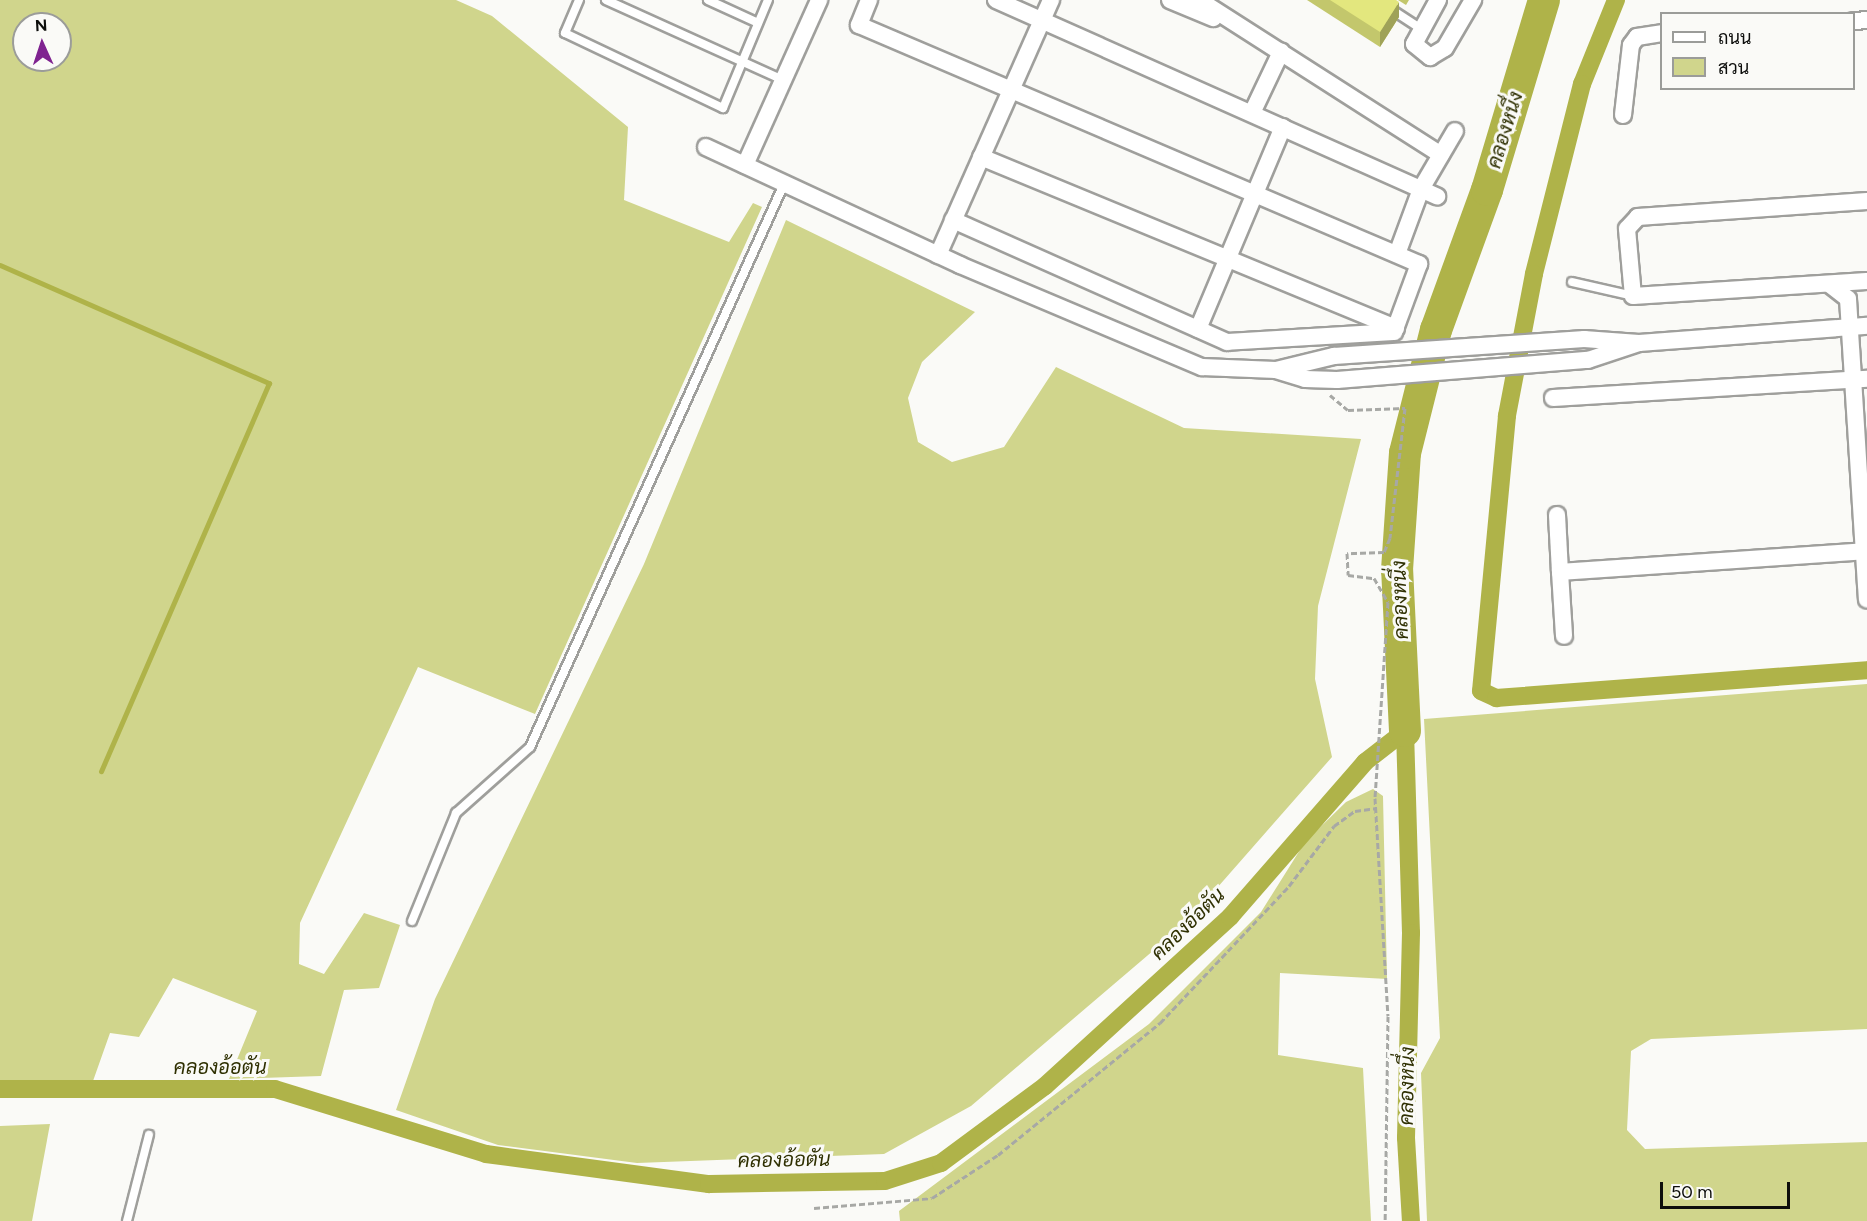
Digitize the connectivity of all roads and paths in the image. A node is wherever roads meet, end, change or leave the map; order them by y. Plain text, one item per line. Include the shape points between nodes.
1 (579, 0) edge
2 (606, 0) edge
3 (708, 0) edge
4 (768, 0) edge
5 (819, 0) edge
6 (869, 0) edge
7 (996, 0) edge
8 (1051, 0) edge
9 (1170, 0) edge
10 (1200, 0) edge
11 (1377, 0) edge
12 (1438, 0) edge
13 (1473, 0) edge
14 (1042, 19) junction
15 (758, 23) junction
16 (1420, 28) junction
17 (1660, 33) edge
18 (1255, 36) junction
19 (1281, 52) junction
20 (741, 62) junction
21 (783, 80) junction
22 (1011, 89) junction
23 (1252, 113) junction
24 (1623, 115) dead end
25 (1283, 127) junction
26 (1455, 131) dead end
27 (706, 147) dead end
28 (1441, 155) junction
29 (981, 157) junction
30 (745, 165) junction
31 (784, 184) junction
32 (1421, 189) junction
33 (1257, 194) junction
34 (1437, 196) dead end
35 (1867, 201) edge
36 (953, 220) junction
37 (1397, 254) junction
38 (938, 255) junction
39 (1228, 260) junction
40 (1867, 281) edge
41 (1572, 282) dead end
42 (1829, 284) junction
43 (1633, 296) junction
44 (1859, 326) edge
45 (1396, 328) junction
46 (1198, 329) junction
47 (1639, 343) junction
48 (1276, 370) junction
49 (1860, 379) edge
50 (1330, 380) junction
51 (1552, 398) dead end
52 (1557, 515) dead end
53 (1864, 552) edge
54 (1560, 572) junction
55 (1867, 599) edge
56 (1564, 636) dead end
57 (1377, 808) junction
58 (412, 921) dead end
59 (149, 1135) dead end
60 (814, 1208) dead end
61 (127, 1221) edge
62 (1384, 1221) edge

1 - 20 lane via 565,33 723,108
2 - 20 lane
3 - 15 lane
4 - 15 lane
5 - 21 street
6 - 22 street via 859,25
7 - 14 street
8 - 14 street
9 - 18 street
10 - 18 street
11 - 16 lane
12 - 16 street
13 - 16 street via 1437,55 1417,49
14 - 22 street
14 - 23 street
15 - 20 lane
17 - 24 street via 1637,37 1631,45
18 - 19 street
19 - 23 street
19 - 28 street
20 - 21 lane
21 - 30 street
22 - 29 street
22 - 33 street
23 - 25 street
25 - 32 street
25 - 33 street
26 - 28 street
27 - 30 street
28 - 32 street
29 - 36 street
29 - 39 street
30 - 31 street
31 - 38 street
31 - 58 lane via 530,747 456,813
32 - 34 street
32 - 37 street
33 - 37 street
33 - 39 street
35 - 43 street via 1638,217 1627,229
36 - 38 street
36 - 46 street
37 - 45 street via 1419,264
38 - 48 street via 1170,357 1230,371
39 - 45 street
39 - 46 street
40 - 42 street
41 - 43 lane
42 - 43 street
42 - 44 street via 1848,299
44 - 47 street
44 - 49 street
45 - 46 street via 1394,332 1227,342
47 - 48 street via 1584,339 1334,356
47 - 50 street via 1588,360
48 - 50 street
49 - 51 street
49 - 53 street
50 - 57 path via 1334,404 1348,410 1405,408 1390,538 1384,552 1347,552 1348,575 1374,578 1388,602 1378,717 1374,798
52 - 54 street
53 - 54 street
53 - 55 street
54 - 56 street
57 - 60 path via 1355,812 1334,826 1289,886 1160,1023 998,1155 932,1198
57 - 62 path via 1388,1016
59 - 61 lane

